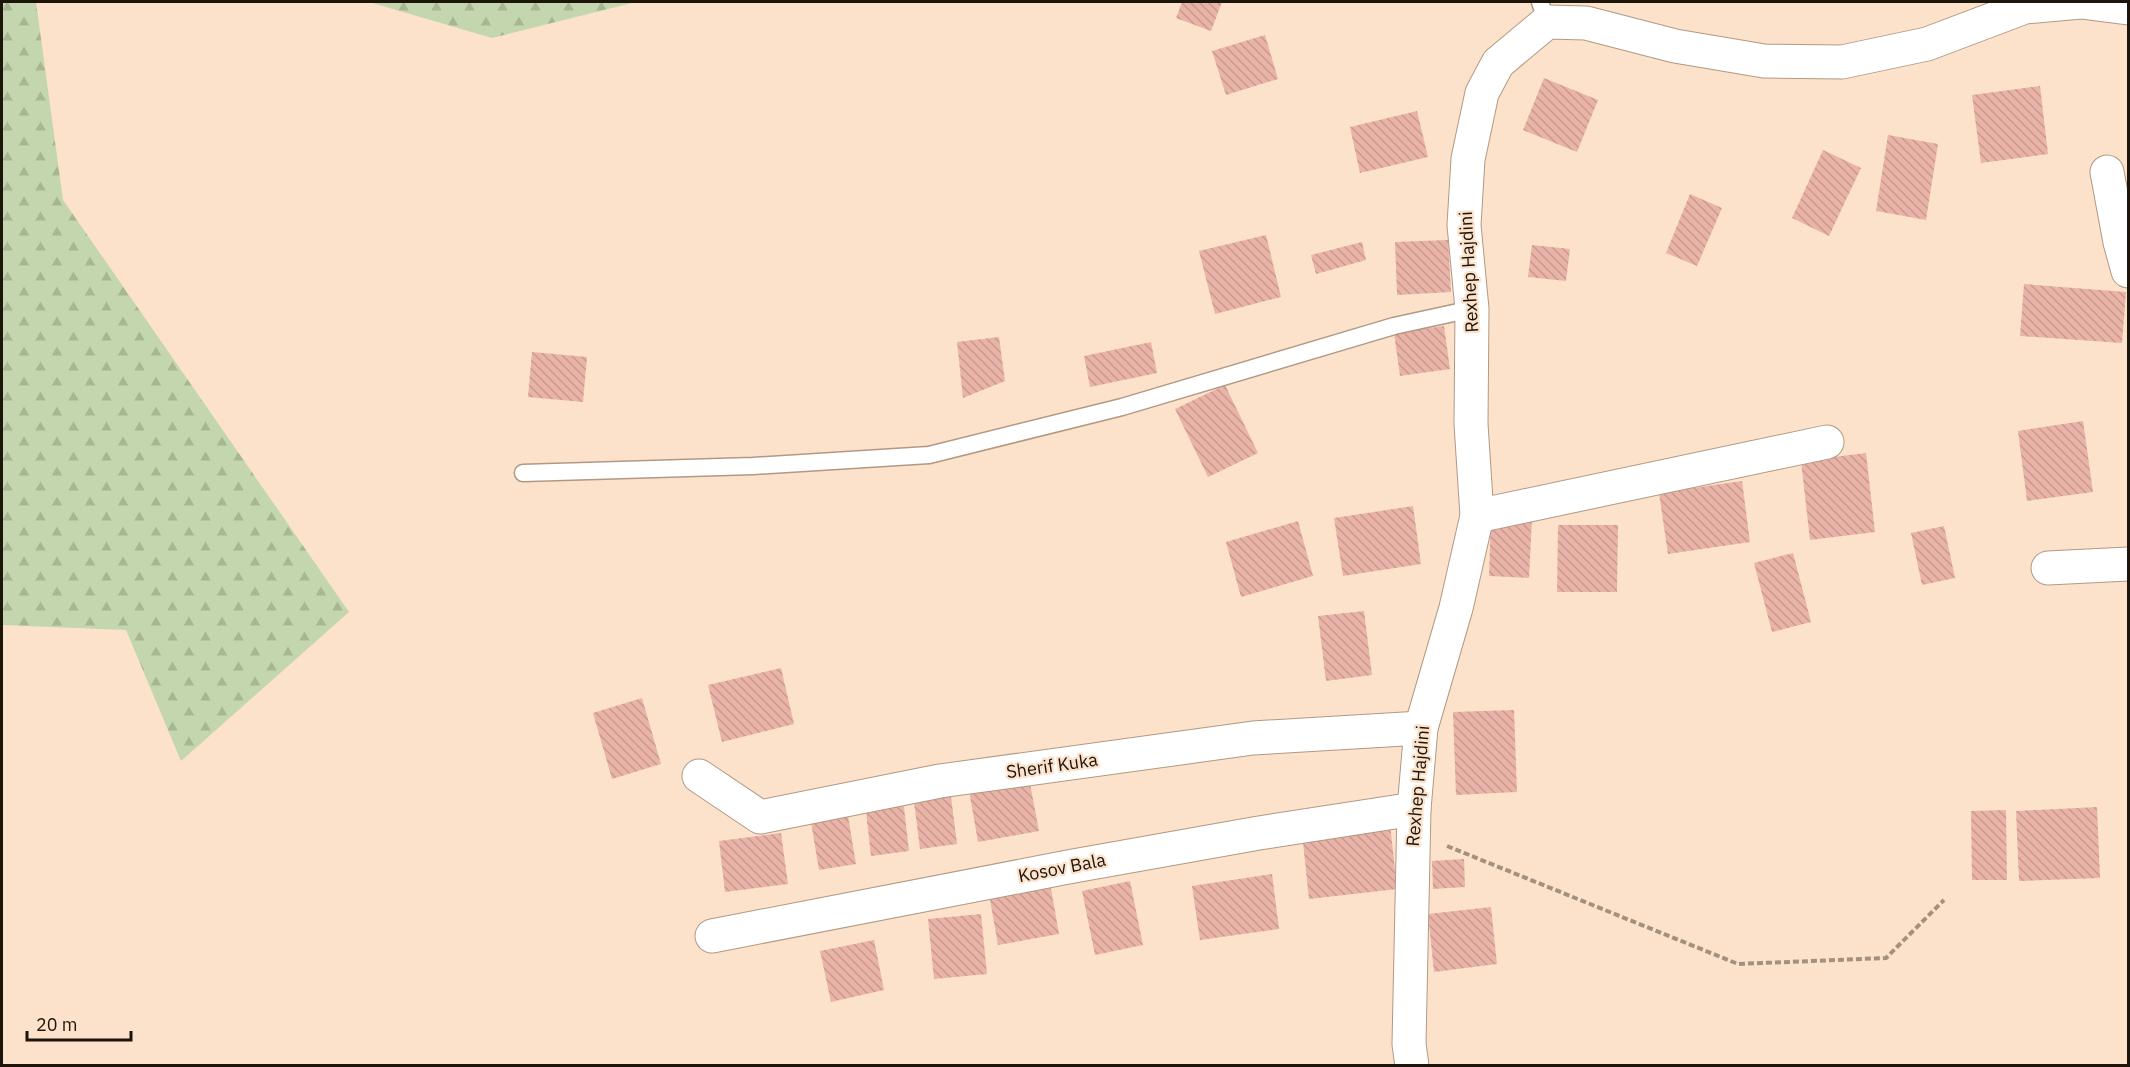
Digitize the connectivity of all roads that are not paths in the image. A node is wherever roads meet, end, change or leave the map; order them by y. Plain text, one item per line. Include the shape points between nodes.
1 (2128, 8) edge
2 (1544, 12) edge
3 (2107, 172) dead end
4 (2128, 271) edge
5 (1472, 309) junction
6 (1827, 442) dead end
7 (523, 473) dead end
8 (1477, 516) junction
9 (2128, 564) edge
10 (2048, 568) dead end
11 (1421, 728) junction
12 (699, 776) dead end
13 (1414, 821) junction
14 (712, 936) dead end
15 (1412, 1065) edge

1 - 2 street, Rexhep Hajdini via 2081,2 2025,7 1927,44 1842,62 1764,61 1675,46
2 - 5 street, Rexhep Hajdini via 1498,63 1482,93 1468,159 1464,225
3 - 4 street
5 - 7 lane via 1394,326 1122,407 928,455 753,466
5 - 8 street, Rexhep Hajdini via 1471,424
6 - 8 street
8 - 11 street, Rexhep Hajdini via 1456,609
9 - 10 street
11 - 12 street, Sherif Kuka via 1253,738 940,781 760,817
11 - 13 street, Rexhep Hajdini
13 - 14 street, Kosov Bala via 1259,833
13 - 15 street, Rexhep Hajdini via 1409,1044

